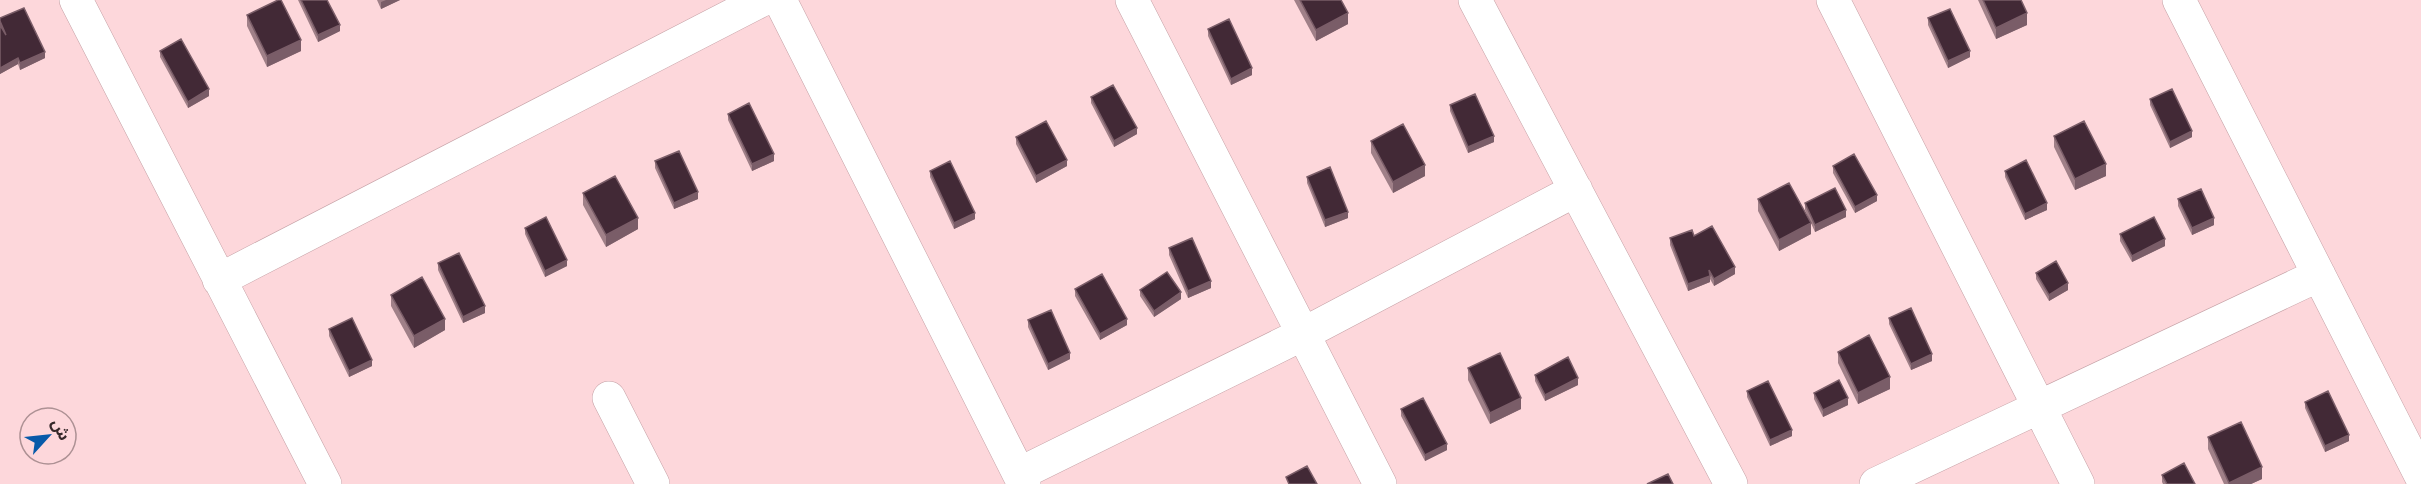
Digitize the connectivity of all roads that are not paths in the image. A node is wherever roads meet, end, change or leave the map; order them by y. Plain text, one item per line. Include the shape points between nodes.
1 (76, 0) edge
2 (762, 0) edge
3 (780, 0) edge
4 (1132, 0) edge
5 (1475, 0) edge
6 (1833, 0) edge
7 (2179, 0) edge
8 (1576, 190) junction
9 (2319, 275) junction
10 (219, 280) junction
11 (1303, 334) junction
12 (609, 398) dead end
13 (2038, 407) junction
14 (2421, 476) edge
15 (1021, 479) edge
16 (325, 484) edge
17 (653, 484) edge
18 (1380, 484) edge
19 (1731, 484) edge
20 (1876, 484) edge
21 (2078, 484) edge

1 - 10 street
2 - 10 street
3 - 15 street
4 - 11 street
5 - 8 street
6 - 13 street
7 - 9 street
8 - 11 street
8 - 19 street
9 - 13 street
9 - 14 street
10 - 16 street
11 - 15 street
11 - 18 street
12 - 17 street
13 - 20 street
13 - 21 street

